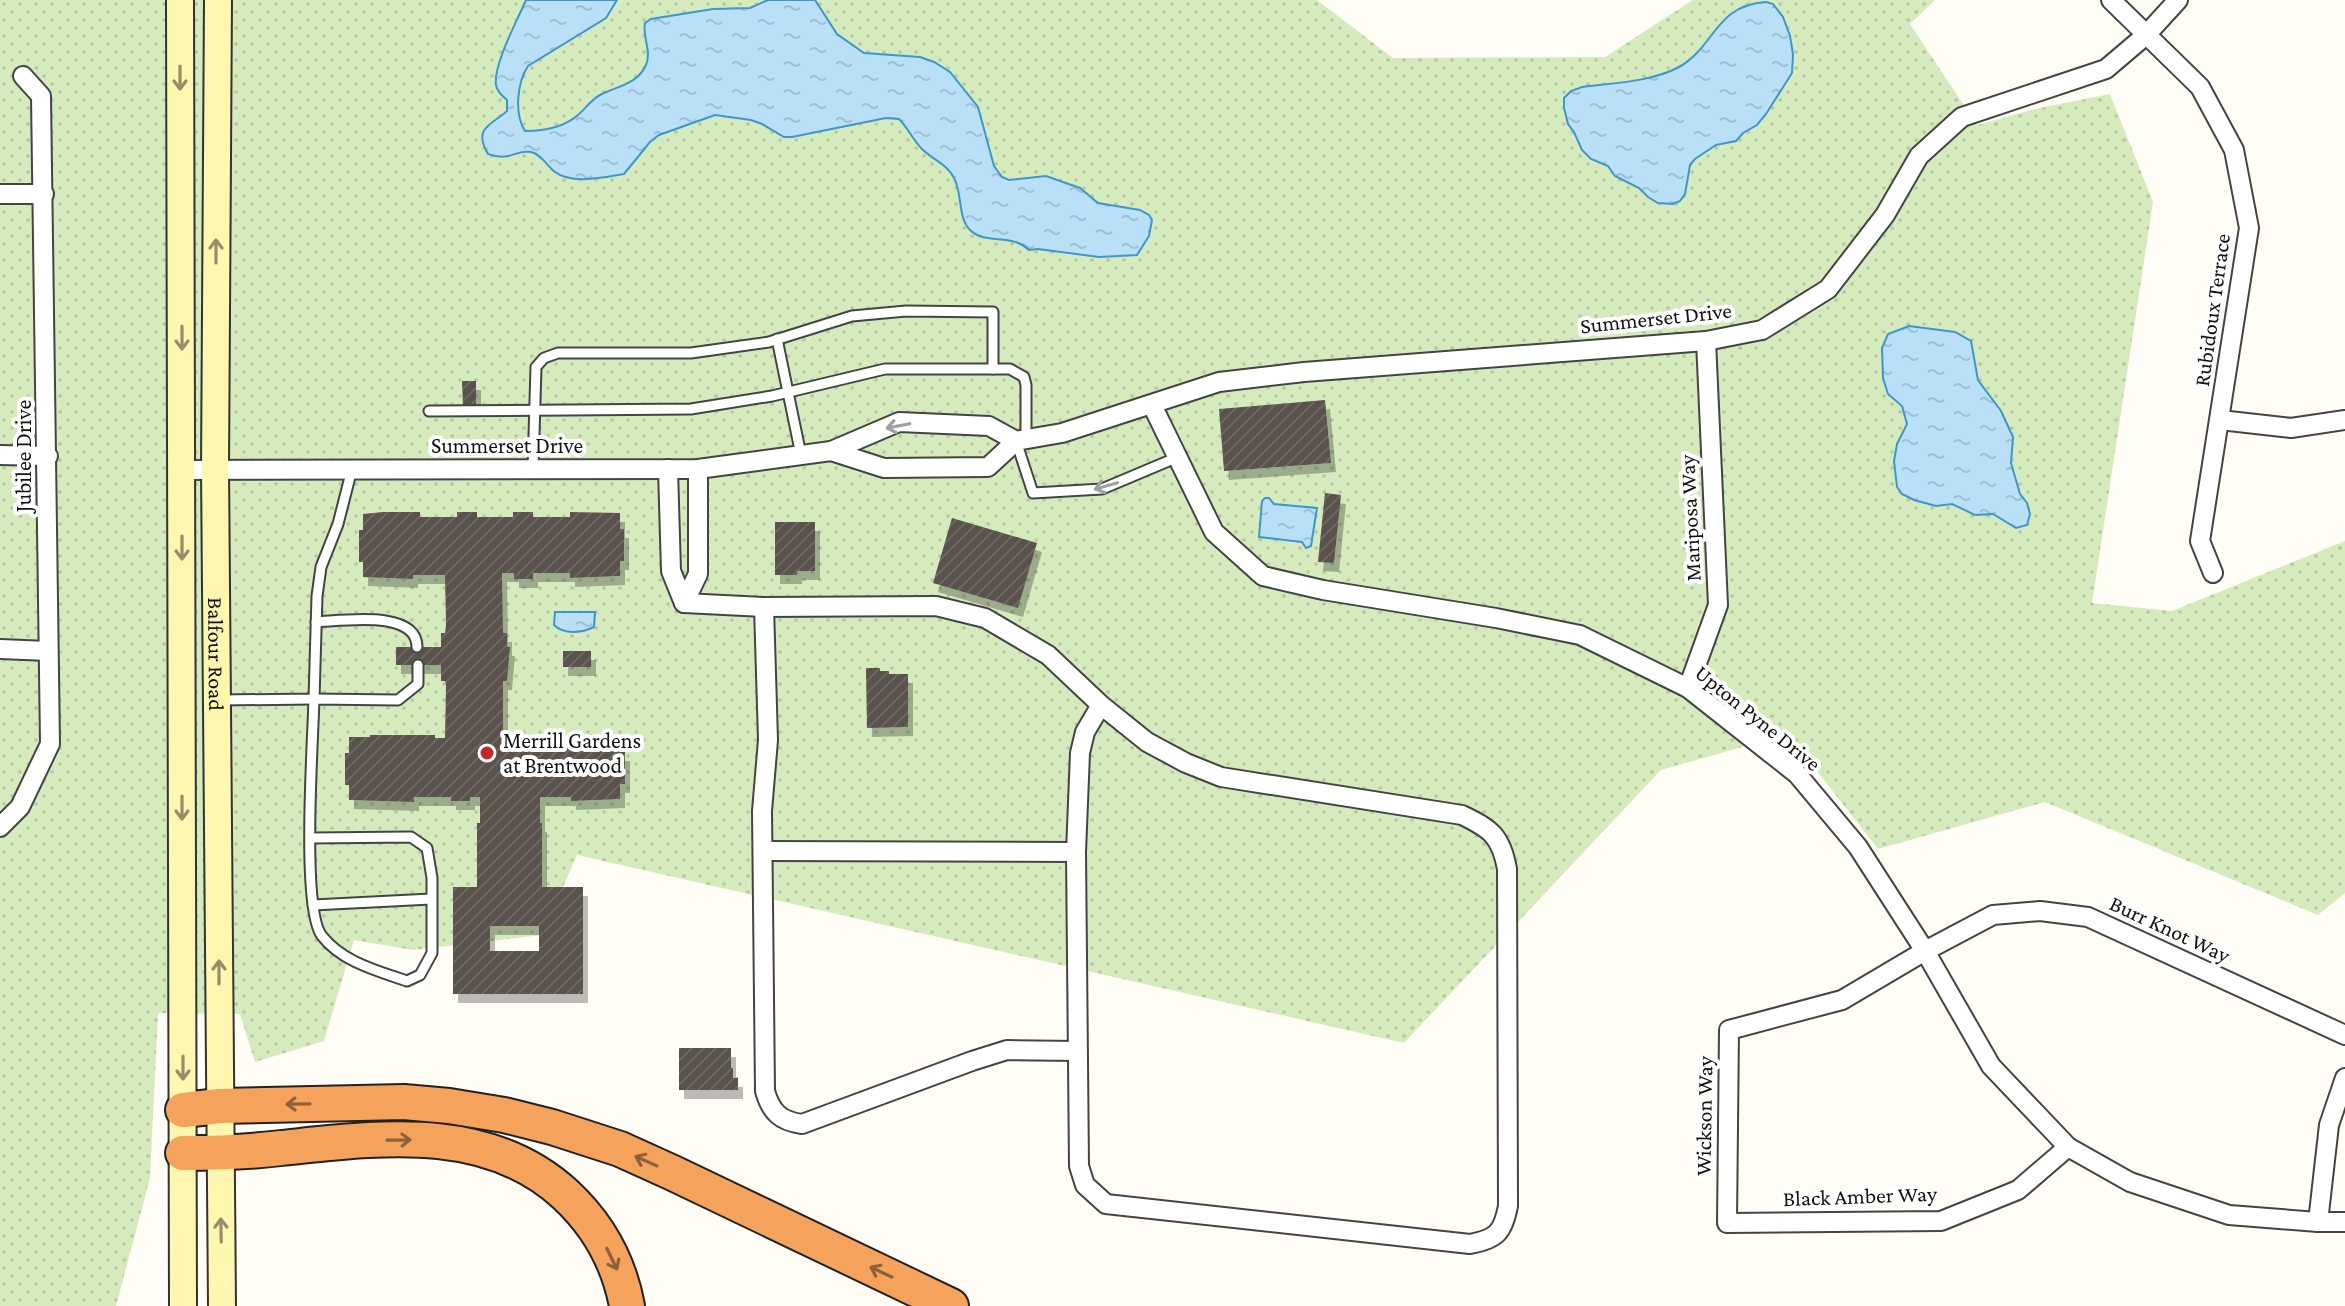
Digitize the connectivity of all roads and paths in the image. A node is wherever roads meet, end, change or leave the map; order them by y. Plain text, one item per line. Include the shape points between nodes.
1 (180, 0) edge
2 (218, 0) edge
3 (2111, 0) edge
4 (2178, 0) edge
5 (2146, 35) junction
6 (23, 76) dead end
7 (0, 194) edge
8 (44, 194) junction
9 (777, 339) junction
10 (1706, 341) junction
11 (993, 369) junction
12 (786, 392) junction
13 (1152, 405) junction
14 (429, 411) dead end
15 (534, 411) junction
16 (2220, 420) junction
17 (2345, 420) edge
18 (1021, 440) junction
19 (831, 451) junction
20 (0, 455) edge
21 (801, 455) junction
22 (48, 456) junction
23 (1178, 457) junction
24 (215, 469) junction
25 (352, 469) junction
26 (533, 469) junction
27 (668, 469) junction
28 (698, 469) junction
29 (182, 470) junction
30 (671, 549) junction
31 (698, 549) junction
32 (2213, 573) dead end
33 (684, 603) junction
34 (764, 607) junction
35 (316, 622) junction
36 (417, 647) dead end
37 (0, 649) edge
38 (48, 651) junction
39 (418, 665) dead end
40 (1688, 688) junction
41 (314, 699) junction
42 (217, 700) junction
43 (1101, 705) junction
44 (0, 827) edge
45 (311, 838) junction
46 (763, 851) junction
47 (1076, 852) junction
48 (431, 899) junction
49 (313, 905) junction
50 (1925, 951) junction
51 (2345, 1035) edge
52 (1077, 1051) junction
53 (2345, 1078) edge
54 (220, 1106) junction
55 (183, 1110) junction
56 (2068, 1147) junction
57 (183, 1153) junction
58 (220, 1153) junction
59 (2318, 1222) junction
60 (2345, 1222) edge
61 (1727, 1223) joint
62 (183, 1306) edge
63 (222, 1306) edge
64 (627, 1306) edge
65 (951, 1306) edge

1 -> 29 main road, Balfour Road
24 -> 2 main road, Balfour Road
3 - 5 street, Rubidoux Terrace
4 - 5 street, Summerset Drive
5 - 10 street, Summerset Drive via 2106,69 1962,117 1919,156 1885,215 1828,289 1762,330
5 - 16 street, Rubidoux Terrace via 2200,87 2234,150 2249,228
6 - 8 street, Jubilee Drive via 41,96
7 - 8 street
8 - 22 street, Jubilee Drive
9 - 11 lane via 852,316 993,312
9 - 12 lane
9 - 15 lane via 691,353 558,353 536,367
10 - 13 street, Summerset Drive via 1247,378
10 - 40 street, Mariposa Way via 1718,605
11 - 12 lane via 885,369
11 - 18 lane via 1010,369 1024,377
12 - 15 lane via 691,409
12 - 21 lane
13 - 18 street, Summerset Drive
13 - 23 street, Upton Pyne Drive
14 - 15 lane
15 - 26 lane
16 - 17 street via 2291,428
16 - 32 street, Rubidoux Terrace via 2200,541
18 -> 19 street, Summerset Drive via 989,426 899,422
18 - 19 street, Summerset Drive via 988,467 884,468
23 -> 18 lane via 1102,489 1033,493
19 - 21 street, Summerset Drive
20 - 22 street
21 - 28 street, Summerset Drive
22 - 38 street, Jubilee Drive
23 - 40 street, Upton Pyne Drive via 1214,532 1263,576 1580,635
24 - 25 street, Summerset Drive
24 - 29 street, Summerset Drive
24 - 42 main road, Balfour Road
25 - 26 street, Summerset Drive
25 - 35 lane via 321,567
26 - 27 street, Summerset Drive
27 - 28 street, Summerset Drive
27 - 30 street
28 - 31 street
29 -> 55 main road, Balfour Road
30 - 31 street
30 - 33 street via 671,571
31 - 33 street via 698,574
33 - 34 street
34 - 43 street via 936,606 985,618 1048,655
34 - 46 street via 768,740
35 - 36 lane via 381,620 409,626
35 - 41 lane
37 - 38 street
38 - 44 street, Jubilee Drive via 50,744 20,807
39 - 41 lane via 418,684 398,700
40 - 50 street, Upton Pyne Drive via 1797,774 1858,847
41 - 42 lane
41 - 45 lane
54 -> 42 main road, Balfour Road
43 - 47 street via 1080,753
43 - 52 street via 1147,742 1221,777 1462,815 1496,837 1507,869 1505,1221 1488,1241 1470,1244 1106,1204 1085,1185 1079,1166
45 - 48 lane via 411,837 427,848
45 - 49 lane
46 - 47 street
46 - 52 street via 765,1091 768,1103 788,1122 802,1124 1007,1050
47 - 52 street
48 - 49 lane
48 - 49 lane via 432,953 420,975 407,981 338,953 319,934
50 - 51 street, Burr Knot Way via 1993,915 2040,911 2088,917
50 - 56 street, Upton Pyne Drive via 1991,1066
50 - 61 street, Wickson Way via 1842,1000 1729,1030
53 - 59 street via 2329,1125
54 - 55 highway
54 - 58 main road, Balfour Road
65 -> 54 highway via 620,1149 552,1127 404,1102
55 - 57 main road, Balfour Road
56 - 59 street, Upton Pyne Drive via 2130,1182 2229,1215
56 - 61 street, Black Amber Way via 2018,1190 1941,1221
57 - 58 highway
57 - 62 main road, Balfour Road
63 -> 58 main road, Balfour Road
58 -> 64 highway via 321,1142 437,1140 501,1154 555,1185 577,1206 610,1254
59 - 60 street, Upton Pyne Drive

